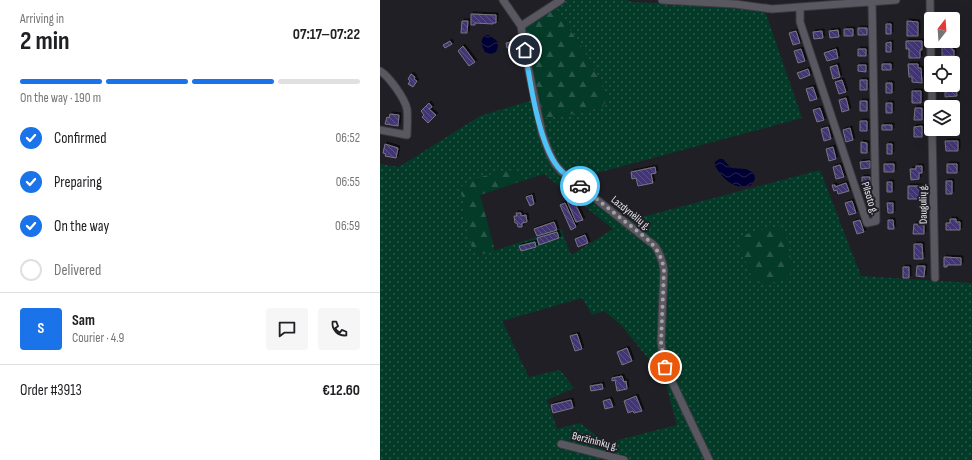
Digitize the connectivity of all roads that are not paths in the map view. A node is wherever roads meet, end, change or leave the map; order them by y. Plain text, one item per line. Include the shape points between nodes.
1 (503, 0) edge
2 (561, 0) edge
3 (662, 0) edge
4 (896, 0) edge
5 (930, 0) edge
6 (872, 2) junction
7 (800, 8) junction
8 (521, 26) junction
9 (931, 56) edge
10 (380, 71) edge
11 (380, 130) edge
12 (932, 136) edge
13 (935, 278) dead end
14 (561, 444) dead end
15 (624, 460) edge
16 (709, 460) edge

1 - 8 street, Lazdynėlių g.
2 - 8 street
3 - 7 street via 772,9
4 - 6 street
5 - 9 street
6 - 7 street
6 - 7 street, Pilsoto g. via 876,221 867,223 800,22
8 - 16 street, Lazdynėlių g. via 541,126 555,164 655,246 663,262 661,342 665,367
10 - 11 street via 395,87 407,108 407,135
12 - 13 street, Daugulių g.
14 - 15 street, Beržininkų g.

